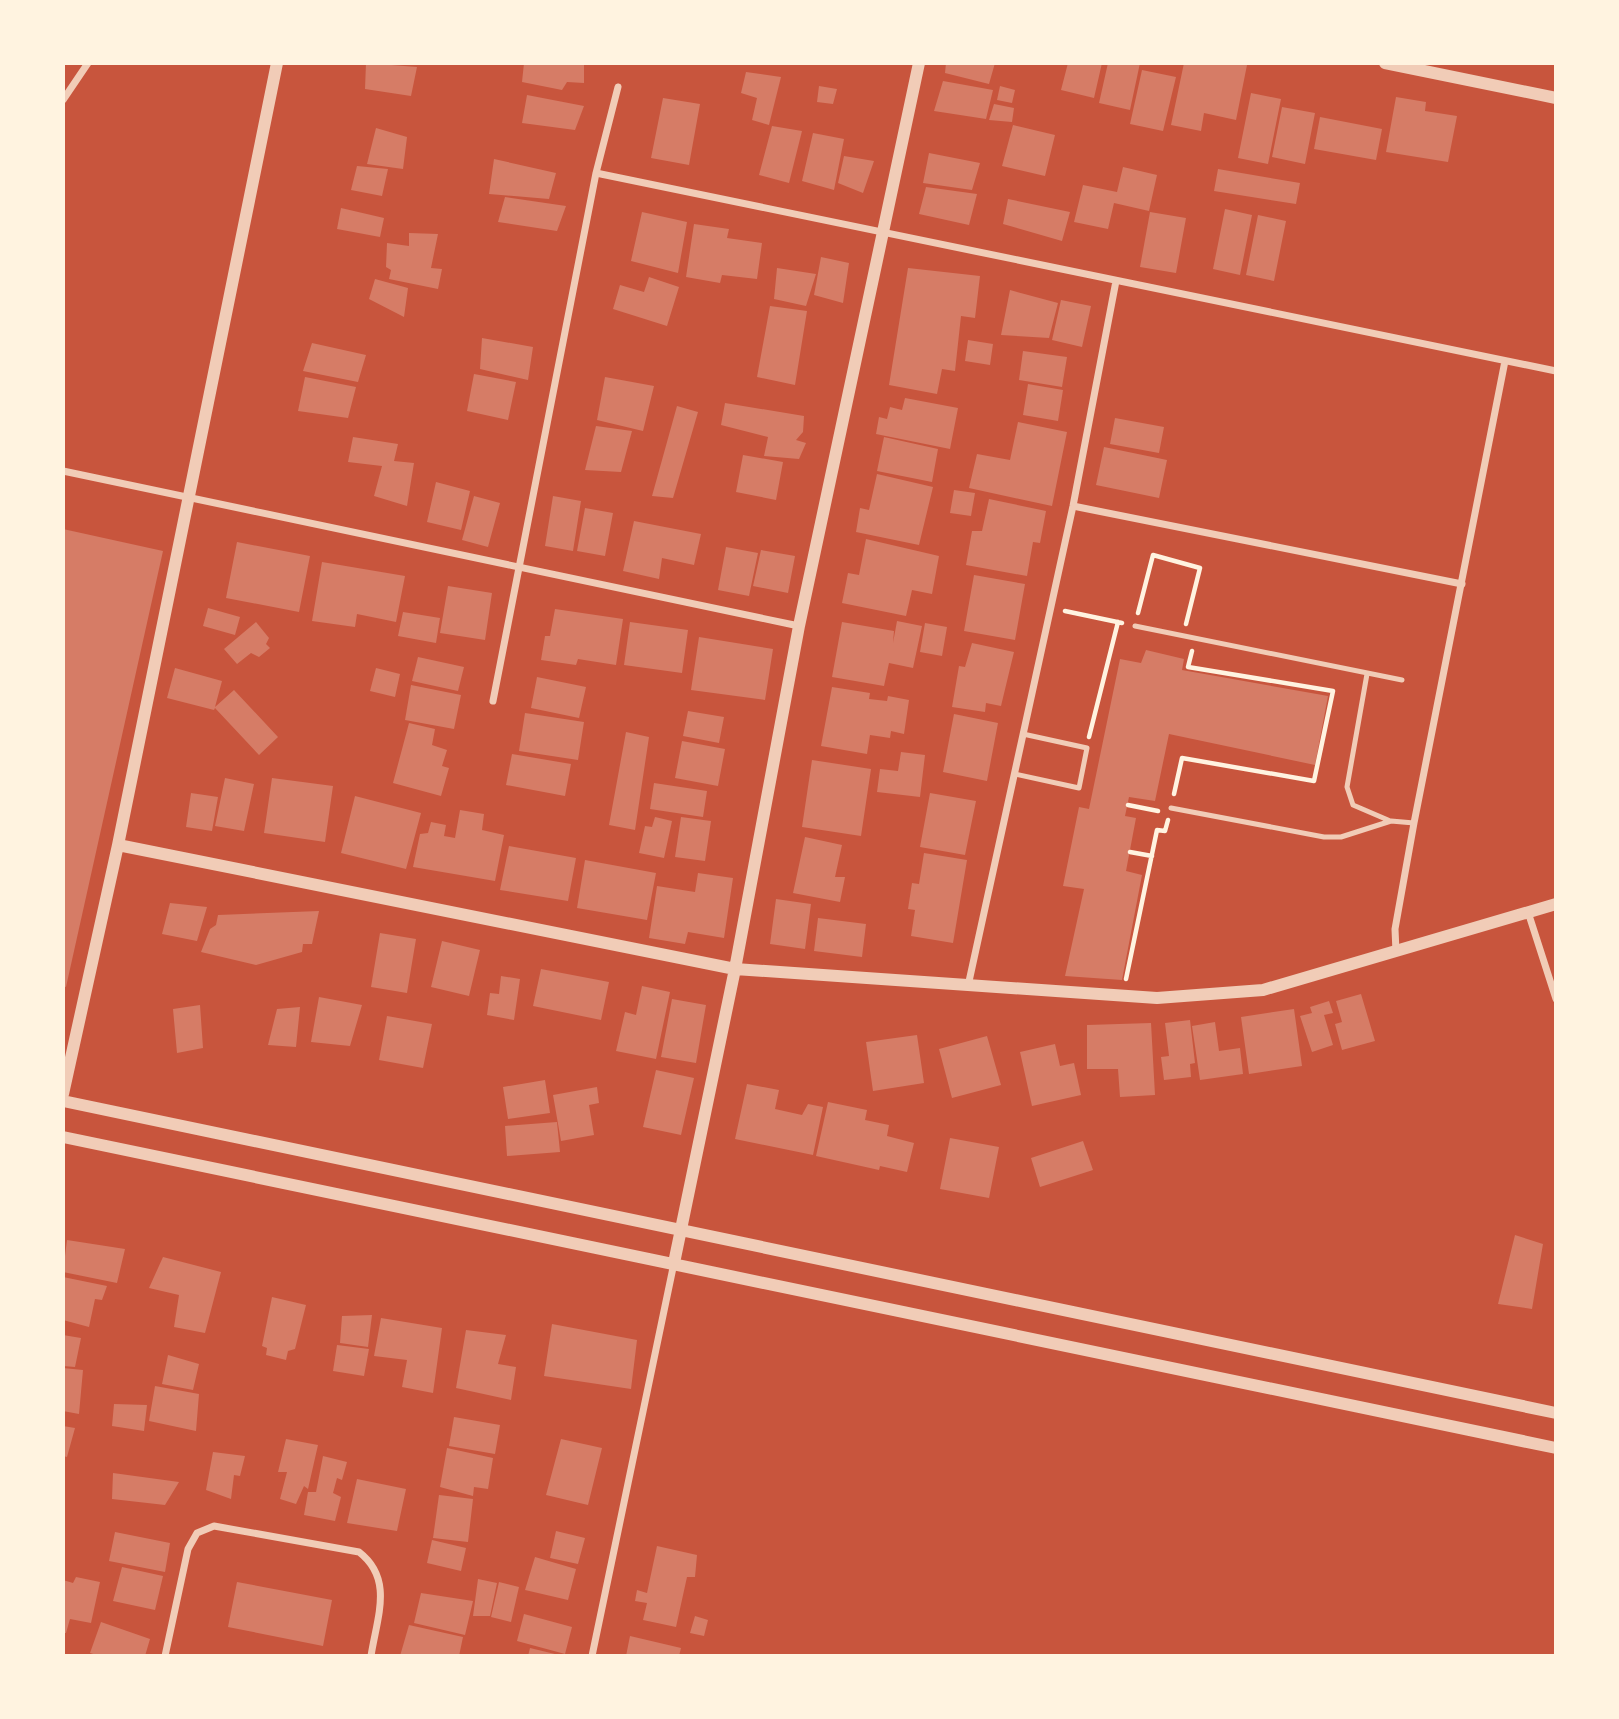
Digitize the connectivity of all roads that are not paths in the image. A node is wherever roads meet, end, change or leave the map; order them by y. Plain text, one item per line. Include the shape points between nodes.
1 (88, 63) edge
2 (277, 63) edge
3 (919, 63) edge
4 (1385, 63) edge
5 (618, 87) dead end
6 (1556, 98) edge
7 (63, 100) edge
8 (596, 173) junction
9 (885, 233) junction
10 (1116, 281) junction
11 (1505, 361) junction
12 (1556, 371) edge
13 (63, 471) edge
14 (189, 498) junction
15 (1073, 506) junction
16 (521, 569) junction
17 (1462, 584) junction
18 (799, 626) junction
19 (1135, 626) road end
20 (1367, 674) junction
21 (1402, 680) dead end
22 (494, 701) dead end
23 (1023, 734) junction
24 (1015, 774) junction
25 (1170, 810) road end
26 (1391, 821) junction
27 (1414, 823) junction
28 (118, 845) junction
29 (1556, 904) edge
30 (1528, 912) junction
31 (1396, 953) junction
32 (735, 969) junction
33 (968, 986) junction
34 (1556, 999) edge
35 (63, 1094) edge
36 (63, 1101) edge
37 (63, 1137) edge
38 (681, 1228) junction
39 (674, 1263) junction
40 (1556, 1413) edge
41 (1556, 1448) edge
42 (165, 1656) edge
43 (370, 1656) edge
44 (592, 1656) edge

1 - 7 street
2 - 14 street
3 - 9 street
4 - 6 street
5 - 8 street
8 - 9 street
8 - 16 street
9 - 10 street
9 - 18 street
10 - 11 street
10 - 15 street
11 - 12 street
11 - 17 street
13 - 14 street
14 - 16 street
14 - 28 street
15 - 17 street
15 - 23 street
16 - 18 street
16 - 22 street
17 - 27 street
18 - 32 street
19 - 20 lane
20 - 21 lane
20 - 26 lane via 1347,787 1353,805
23 - 24 street
23 - 24 lane via 1087,748 1079,788
24 - 33 street
25 - 26 lane via 1324,837
26 - 27 lane
27 - 31 street via 1395,929
28 - 32 street
28 - 35 street
29 - 30 street
30 - 31 street
30 - 34 street
31 - 33 street via 1263,990 1212,995 1146,998
32 - 33 street
32 - 38 street
36 - 38 street
37 - 39 street
38 - 39 street
38 - 40 street
39 - 41 street
39 - 44 street
42 - 43 street via 188,1549 197,1533 214,1526 359,1552 374,1563 382,1585

